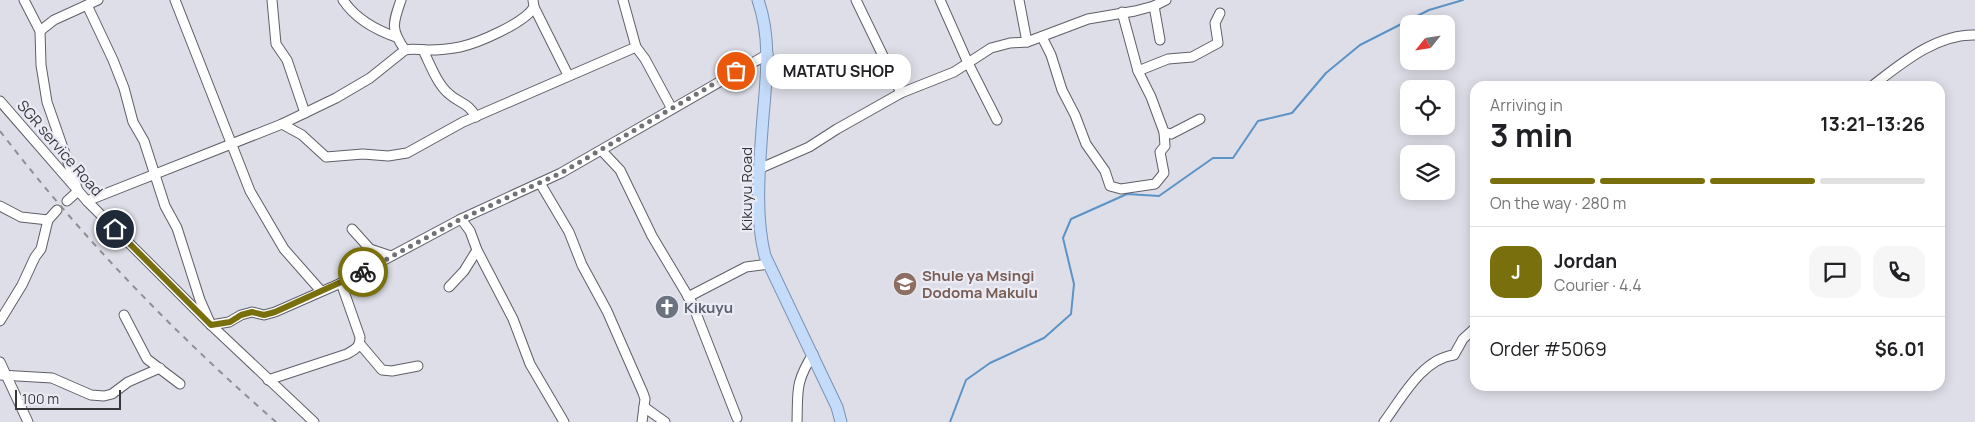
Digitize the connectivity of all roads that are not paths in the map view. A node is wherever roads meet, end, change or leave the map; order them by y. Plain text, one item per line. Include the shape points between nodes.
1 (24, 0) edge
2 (98, 0) edge
3 (175, 0) edge
4 (272, 0) edge
5 (343, 0) edge
6 (401, 0) edge
7 (623, 0) edge
8 (758, 0) edge
9 (856, 0) edge
10 (940, 0) edge
11 (1019, 0) edge
12 (1166, 0) edge
13 (533, 3) edge
14 (87, 6) junction
15 (1154, 6) junction
16 (1122, 12) junction
17 (1220, 13) dead end
18 (40, 31) junction
19 (1975, 35) edge
20 (1042, 37) junction
21 (396, 38) junction
22 (1160, 40) dead end
23 (1027, 42) junction
24 (636, 47) junction
25 (405, 50) junction
26 (423, 50) junction
27 (768, 54) junction
28 (968, 63) junction
29 (1138, 71) junction
30 (568, 75) junction
31 (1879, 81) edge
32 (902, 93) junction
33 (0, 101) edge
34 (672, 109) junction
35 (305, 113) junction
36 (476, 116) junction
37 (1200, 119) dead end
38 (998, 120) dead end
39 (282, 124) junction
40 (1164, 132) junction
41 (231, 142) junction
42 (602, 151) junction
43 (760, 168) junction
44 (154, 175) junction
45 (540, 183) junction
46 (78, 191) junction
47 (67, 201) dead end
48 (87, 202) junction
49 (0, 206) edge
50 (57, 210) dead end
51 (461, 219) junction
52 (48, 220) junction
53 (352, 229) dead end
54 (477, 250) junction
55 (391, 256) junction
56 (769, 264) junction
57 (341, 283) junction
58 (450, 287) dead end
59 (321, 291) junction
60 (688, 297) junction
61 (124, 315) dead end
62 (0, 321) edge
63 (211, 325) junction
64 (1470, 333) edge
65 (360, 344) junction
66 (813, 354) junction
67 (0, 362) edge
68 (418, 366) dead end
69 (160, 368) junction
70 (3, 376) edge
71 (268, 380) junction
72 (180, 384) dead end
73 (644, 406) junction
74 (737, 418) dead end
75 (28, 422) edge
76 (314, 422) edge
77 (564, 422) edge
78 (642, 422) edge
79 (665, 422) edge
80 (798, 422) edge
81 (841, 422) edge
82 (1384, 422) edge

1 - 18 street
2 - 14 street
3 - 41 street
4 - 35 street via 276,44 287,60
5 - 21 street via 347,7 374,28
6 - 21 street via 394,20
7 - 24 street
8 - 27 main road, Kikuyu Road
9 - 32 street
10 - 28 street
11 - 23 street
12 - 15 street
13 - 26 street via 526,17 485,38 460,47
13 - 30 street
14 - 18 street via 54,20
14 - 44 street via 113,60
15 - 16 street
15 - 22 street
16 - 20 street via 1088,19
16 - 29 street
17 - 29 street via 1216,23 1218,43 1192,57 1168,59
18 - 46 street via 47,102
19 - 31 street via 1954,36 1924,48
20 - 23 street
20 - 40 street via 1086,144 1105,171 1110,186 1121,189 1155,184 1164,173 1160,152 1165,146
21 - 25 street
23 - 28 street via 991,48
24 - 30 street
24 - 34 street
25 - 26 street
25 - 35 street via 357,87
26 - 36 street via 449,94 471,107
27 - 34 street
27 - 43 main road, Kikuyu Road
28 - 32 street
28 - 38 street
29 - 40 street
30 - 36 street
32 - 43 street via 809,147
33 - 46 street, SGR service Road
34 - 42 street
35 - 39 street
36 - 39 street via 407,153 388,156 326,157 302,135
37 - 40 street via 1172,134
39 - 41 street
41 - 44 street
41 - 59 street via 250,192 265,218 284,249
42 - 45 street
42 - 60 street via 620,170 652,236
43 - 56 main road, Kikuyu Road via 760,234
44 - 48 street
44 - 63 street via 177,228
45 - 51 street
45 - 73 street via 569,232 582,265 607,311 643,393
46 - 47 street
46 - 48 street, SGR service Road
48 - 63 street, SGR service Road
49 - 52 street via 21,217
50 - 52 street
51 - 54 street
51 - 55 street
52 - 62 street via 41,249
53 - 55 street via 370,249
54 - 58 street
54 - 77 street via 513,319 530,364
55 - 57 street
56 - 60 street via 746,267
56 - 66 main road, Kikuyu Road
57 - 59 street
57 - 65 street via 358,328
59 - 63 street via 275,312 264,315 252,312 230,322
60 - 74 street
61 - 69 street via 147,359
63 - 71 street, SGR service Road
64 - 82 street via 1454,354 1424,369
65 - 68 street via 382,370
65 - 71 street via 347,354
66 - 80 street via 798,382
66 - 81 main road, Kikuyu Road
67 - 70 street
69 - 70 street via 104,396 91,395 52,378
69 - 72 street
70 - 75 street
71 - 76 street, SGR service Road
73 - 78 street
73 - 79 street

